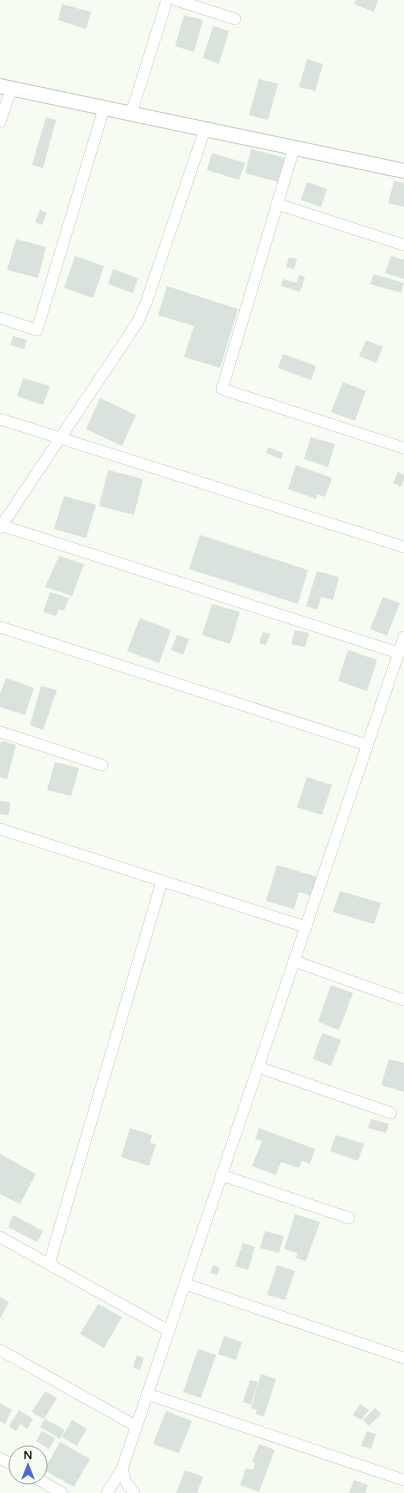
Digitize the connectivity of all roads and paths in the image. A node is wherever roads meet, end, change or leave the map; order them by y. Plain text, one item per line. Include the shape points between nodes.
1 (167, 0) edge
2 (176, 0) edge
3 (235, 19) dead end
4 (6, 87) edge
5 (104, 108) junction
6 (131, 114) junction
7 (0, 122) edge
8 (205, 129) junction
9 (294, 148) junction
10 (404, 171) edge
11 (277, 204) junction
12 (404, 245) edge
13 (0, 318) edge
14 (0, 419) edge
15 (60, 438) junction
16 (404, 448) edge
17 (1, 526) edge
18 (404, 547) edge
19 (0, 627) edge
20 (404, 637) edge
21 (399, 653) junction
22 (0, 732) edge
23 (368, 745) junction
24 (102, 765) dead end
25 (0, 829) edge
26 (162, 881) junction
27 (306, 927) junction
28 (294, 961) junction
29 (404, 1000) edge
30 (258, 1066) junction
31 (391, 1113) dead end
32 (222, 1175) junction
33 (349, 1218) dead end
34 (0, 1237) edge
35 (49, 1264) junction
36 (185, 1284) junction
37 (169, 1331) junction
38 (0, 1350) edge
39 (404, 1358) edge
40 (147, 1394) junction
41 (136, 1426) junction
42 (122, 1469) junction
43 (404, 1480) edge
44 (48, 1485) edge
45 (62, 1493) edge
46 (107, 1493) edge
47 (134, 1493) edge

1 - 6 street
2 - 3 street
4 - 5 street
4 - 7 street
5 - 6 street
5 - 13 street via 37,330
6 - 8 street
8 - 9 street
8 - 15 street via 137,323
9 - 10 street
9 - 11 street
11 - 12 street
11 - 16 street via 222,389
14 - 15 street
15 - 17 street
15 - 18 street
17 - 21 street
19 - 23 street
20 - 21 street
21 - 23 street
22 - 24 street
23 - 27 street
25 - 26 street
26 - 27 street
26 - 35 street
27 - 28 street
28 - 29 street
28 - 30 street
30 - 31 street
30 - 32 street
32 - 33 street
32 - 36 street
34 - 35 street
35 - 37 street
36 - 37 street
36 - 39 street
37 - 40 street
38 - 41 street
40 - 41 street
40 - 43 street
41 - 42 street
42 - 46 street
42 - 47 street via 126,1482
44 - 45 street

